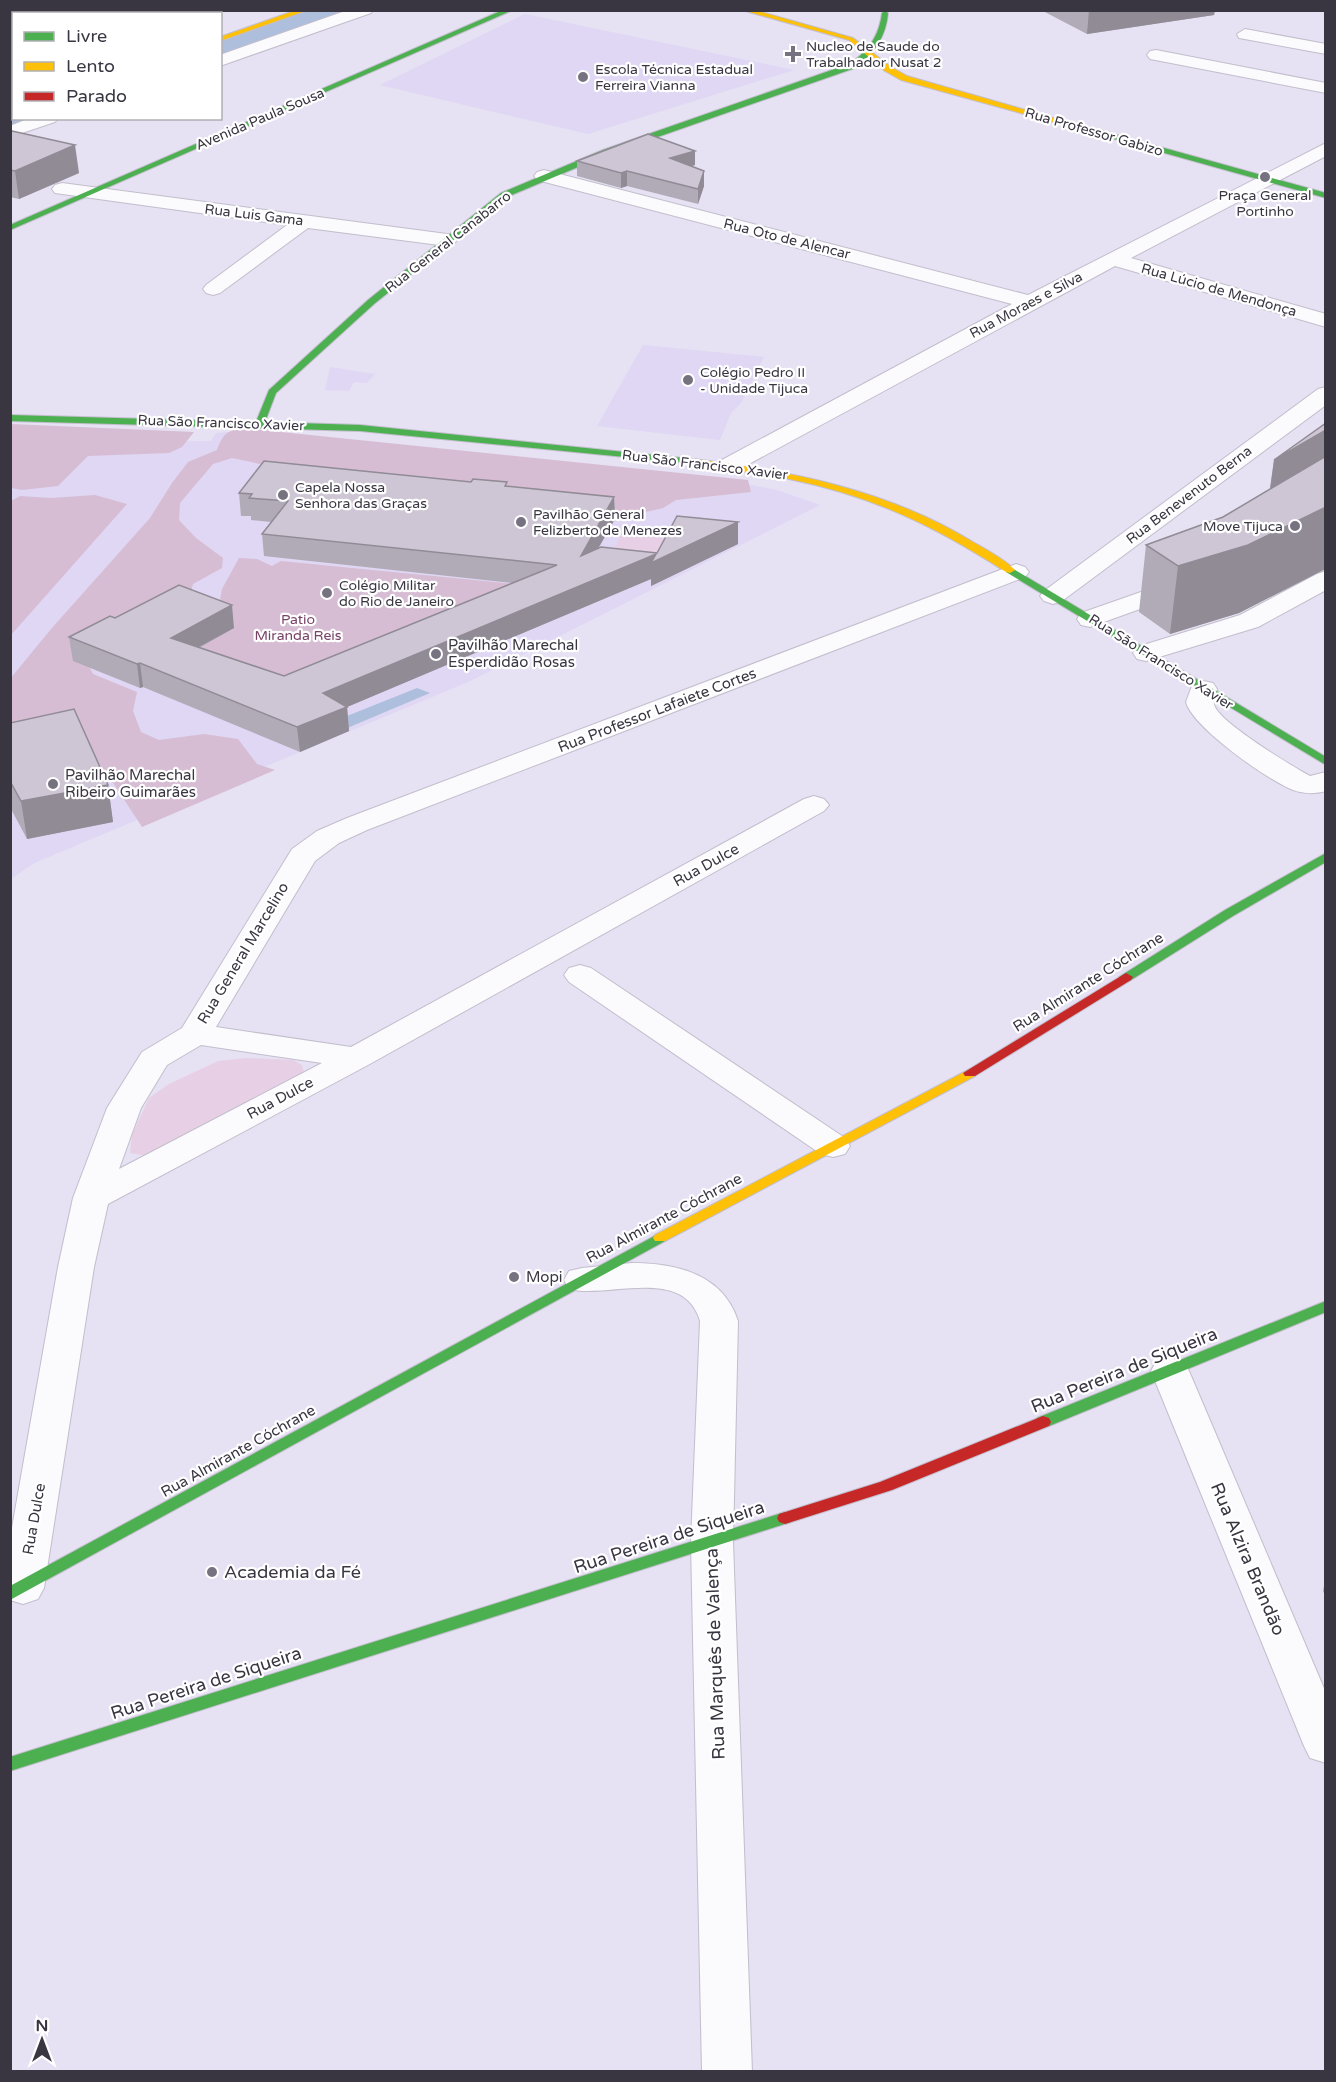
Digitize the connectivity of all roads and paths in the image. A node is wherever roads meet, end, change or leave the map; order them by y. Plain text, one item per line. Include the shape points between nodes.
1 (272, 10) edge
2 (305, 10) edge
3 (365, 10) edge
4 (484, 10) edge
5 (510, 10) edge
6 (745, 10) edge
7 (313, 11) edge
8 (888, 12) edge
9 (338, 17) junction
10 (870, 18) dead end
11 (843, 23) dead end
12 (804, 25) junction
13 (222, 26) edge
14 (1245, 34) dead end
15 (222, 38) edge
16 (413, 41) junction
17 (431, 45) junction
18 (1326, 50) edge
19 (869, 53) junction
20 (1156, 55) dead end
21 (222, 60) edge
22 (1326, 88) edge
23 (283, 96) junction
24 (304, 100) junction
25 (43, 120) edge
26 (10, 132) edge
27 (1326, 148) edge
28 (125, 162) dead end
29 (544, 176) junction
30 (1267, 180) junction
31 (86, 187) junction
32 (58, 191) dead end
33 (1326, 196) edge
34 (303, 222) junction
35 (10, 228) edge
36 (447, 240) junction
37 (1113, 259) junction
38 (213, 289) dead end
39 (1031, 302) junction
40 (1326, 321) edge
41 (1326, 394) edge
42 (10, 417) edge
43 (260, 423) junction
44 (728, 466) junction
45 (1016, 572) junction
46 (1204, 577) edge
47 (1326, 579) edge
48 (1053, 596) junction
49 (1090, 619) junction
50 (1146, 653) junction
51 (1203, 689) junction
52 (1326, 762) edge
53 (1326, 781) edge
54 (814, 805) dead end
55 (303, 855) joint
56 (1320, 864) edge
57 (580, 975) dead end
58 (195, 1034) junction
59 (356, 1058) junction
60 (833, 1146) junction
61 (91, 1198) junction
62 (582, 1280) junction
63 (1326, 1306) edge
64 (1170, 1371) junction
65 (712, 1542) junction
66 (16, 1591) edge
67 (1326, 1746) edge
68 (10, 1764) edge
69 (727, 2072) edge

1 - 13 street
2 - 15 street
3 - 9 street
4 - 16 street, Avenida Paula Sousa
5 - 17 street, Avenida Paula Sousa
6 - 12 street
7 - 9 street
8 - 10 street
8 - 19 street, Rua General Canabarro via 882,36
9 - 21 street
11 - 12 street
12 - 19 street, Rua Professor Gabizo via 851,39
14 - 18 street
16 - 17 street
16 - 23 street, Avenida Paula Sousa
17 - 24 street, Avenida Paula Sousa
19 - 29 street, Rua General Canabarro via 852,66
19 - 30 street, Rua Professor Gabizo via 903,78
20 - 22 street
23 - 24 street
23 - 28 street, Avenida Paula Sousa
24 - 31 street, Avenida Paula Sousa
25 - 26 street
27 - 30 street, Rua Moraes e Silva
29 - 36 street, Rua General Canabarro via 504,195
29 - 39 street, Rua Oto de Alencar
30 - 33 street, Rua Professor Gabizo
30 - 37 street, Rua Moraes e Silva
31 - 32 street, Rua Luis Gama
31 - 34 street, Rua Luis Gama
31 - 35 street, Avenida Paula Sousa
34 - 36 street, Rua Luis Gama
34 - 38 street
36 - 43 street, Rua General Canabarro via 371,302 272,392
37 - 39 street, Rua Moraes e Silva
37 - 40 street, Rua Lúcio de Mendonça
39 - 44 street, Rua Moraes e Silva
41 - 48 street, Rua Benevenuto Berna
42 - 43 street, Rua São Francisco Xavier
43 - 44 street, Rua São Francisco Xavier via 360,428
44 - 45 street, Rua São Francisco Xavier via 824,483 902,509
45 - 48 street, Rua São Francisco Xavier
45 - 55 street, Rua Professor Lafaiete Cortes via 357,824 328,837
46 - 49 street
47 - 50 street via 1249,621
48 - 49 street, Rua São Francisco Xavier
49 - 50 street, Rua São Francisco Xavier
50 - 51 street, Rua São Francisco Xavier
51 - 52 street, Rua São Francisco Xavier
51 - 53 street via 1201,708 1214,723 1303,784
54 - 59 street, Rua Dulce
55 - 58 street, Rua General Marcelino
56 - 60 street, Rua Almirante Cóchrane via 1229,913 978,1069
57 - 60 street
58 - 59 street
58 - 61 street, Rua General Marcelino via 154,1059 124,1108
59 - 61 street, Rua Dulce
60 - 62 street, Rua Almirante Cóchrane
61 - 66 street, Rua Dulce
62 - 65 street, Rua Marquês de Valença via 647,1274 681,1281 710,1300 719,1321
62 - 66 street, Rua Almirante Cóchrane
63 - 64 street, Rua Pereira de Siqueira
64 - 65 street, Rua Pereira de Siqueira via 886,1486
64 - 67 street, Rua Alzira Brandão
65 - 68 street, Rua Pereira de Siqueira
65 - 69 street, Rua Marquês de Valença

